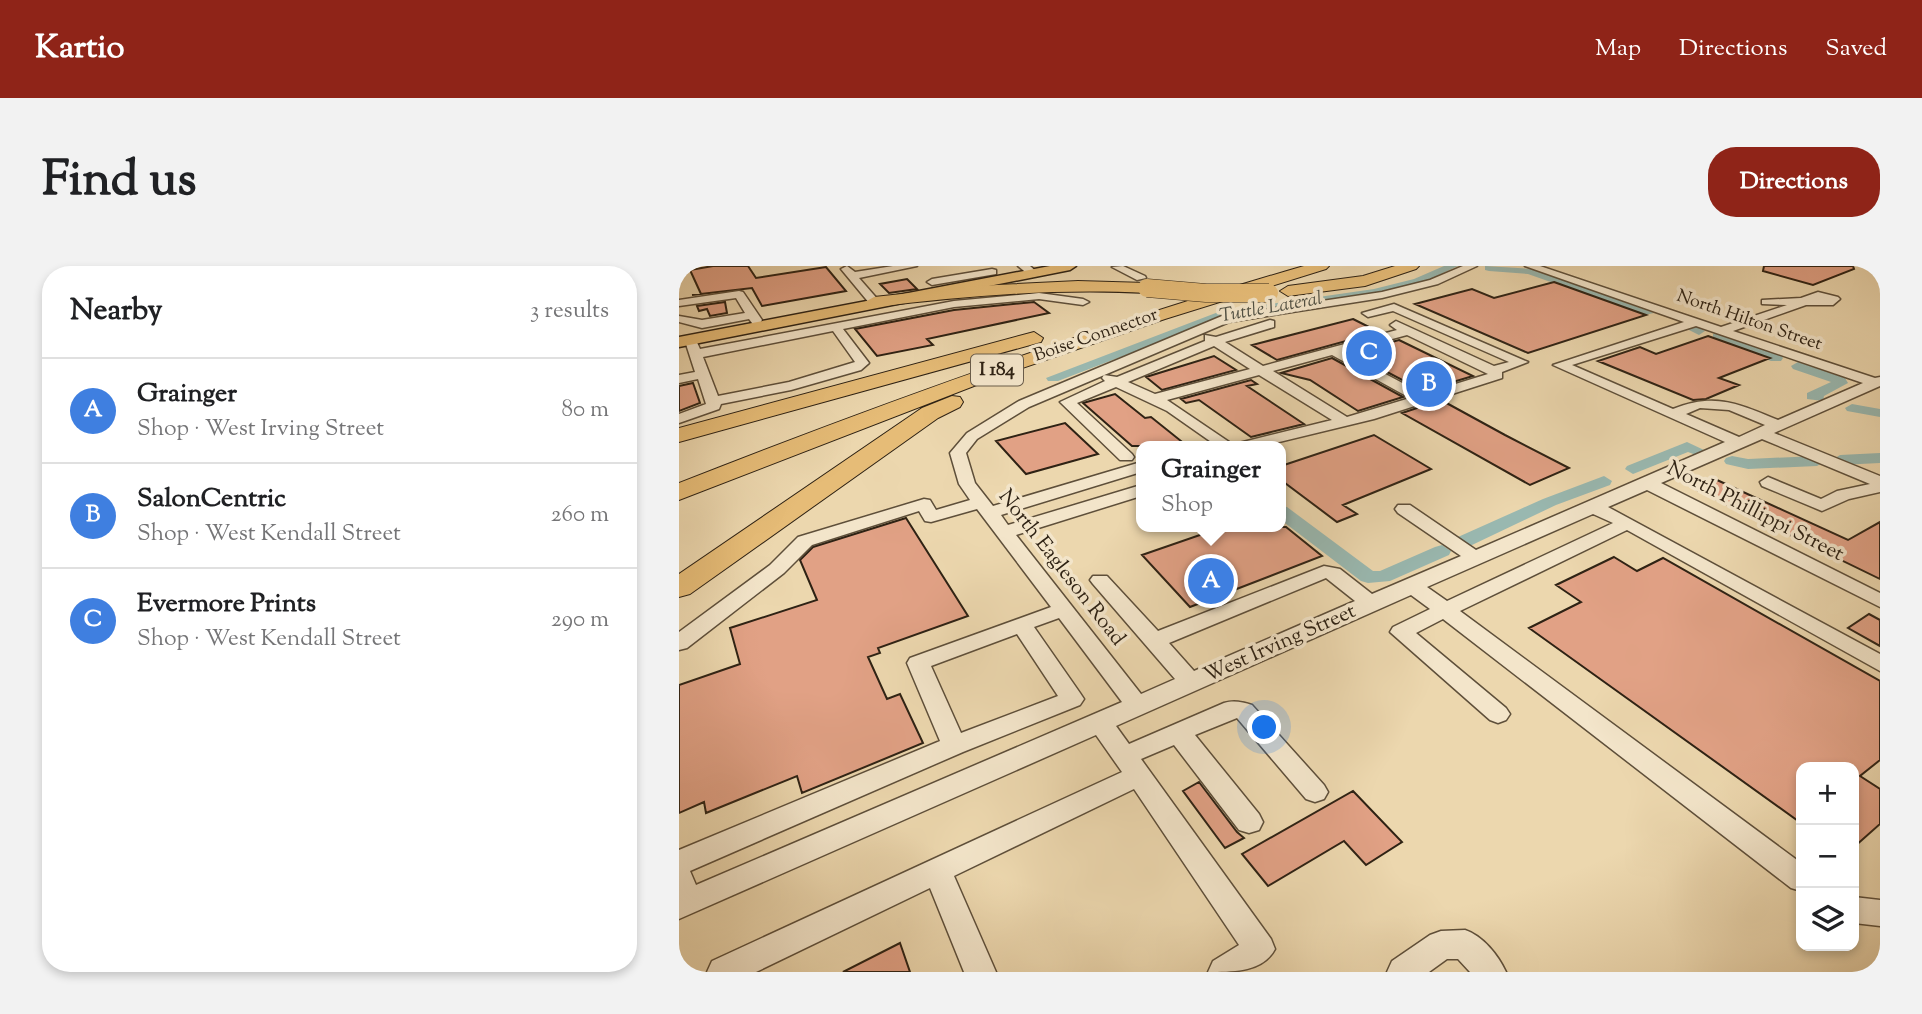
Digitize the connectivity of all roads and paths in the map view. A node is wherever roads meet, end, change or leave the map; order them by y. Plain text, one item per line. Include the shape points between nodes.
1 (843, 266) edge
2 (912, 266) edge
3 (1070, 266) edge
4 (1119, 266) edge
5 (1284, 266) edge
6 (1321, 266) edge
7 (1412, 266) edge
8 (1472, 266) edge
9 (1530, 266) edge
10 (1028, 269) edge
11 (992, 272) dead end
12 (1591, 275) dead end
13 (852, 276) junction
14 (1572, 280) junction
15 (932, 282) dead end
16 (1144, 283) junction
17 (874, 302) junction
18 (1083, 302) dead end
19 (1347, 302) junction
20 (1766, 302) dead end
21 (1369, 313) junction
22 (754, 317) junction
23 (1104, 320) junction
24 (1697, 322) junction
25 (835, 326) junction
26 (1723, 330) junction
27 (685, 331) edge
28 (1408, 331) junction
29 (1194, 332) junction
30 (1216, 341) junction
31 (1073, 343) junction
32 (1333, 351) junction
33 (679, 353) edge
34 (1262, 370) junction
35 (1493, 371) junction
36 (1095, 372) junction
37 (703, 374) junction
38 (679, 379) edge
39 (1118, 381) junction
40 (1878, 382) edge
41 (1154, 399) junction
42 (1422, 399) junction
43 (714, 401) junction
44 (1673, 414) junction
45 (679, 419) edge
46 (1345, 422) junction
47 (1779, 426) junction
48 (1761, 433) junction
49 (679, 436) edge
50 (1219, 441) edge
51 (1266, 441) edge
52 (1739, 443) junction
53 (1126, 457) dead end
54 (1136, 468) edge
55 (679, 473) edge
56 (1768, 482) dead end
57 (1647, 483) junction
58 (1880, 485) edge
59 (679, 492) edge
60 (1136, 492) edge
61 (1593, 507) junction
62 (986, 508) junction
63 (1404, 509) dead end
64 (1628, 523) junction
65 (1005, 532) junction
66 (1476, 558) junction
67 (1100, 580) dead end
68 (1412, 586) junction
69 (679, 588) edge
70 (1880, 601) edge
71 (1371, 604) junction
72 (1064, 609) junction
73 (1445, 610) junction
74 (1022, 625) junction
75 (1154, 641) junction
76 (679, 643) edge
77 (1880, 664) edge
78 (1191, 682) junction
79 (1138, 706) junction
80 (1499, 714) dead end
81 (1100, 722) junction
82 (1179, 733) junction
83 (954, 745) junction
84 (1132, 765) junction
85 (1315, 792) dead end
86 (1249, 822) dead end
87 (679, 863) edge
88 (937, 870) junction
89 (1796, 874) edge
90 (681, 895) edge
91 (1859, 911) edge
92 (1880, 913) edge
93 (723, 972) edge
94 (980, 972) edge
95 (1224, 972) edge
96 (1402, 972) edge
97 (1490, 972) edge

1 - 13 street
2 - 13 street
3 - 10 main road
4 - 16 street
5 - 23 highway, Boise Connector / I 184
6 - 31 highway, Boise Connector / I 184
7 - 16 highway, bridge via 1365,281 1269,293 1206,293
8 - 19 street via 1410,289
9 - 14 street, North Hilton Street
10 - 17 main road
11 - 15 street
12 - 14 street
13 - 17 street
14 - 24 street, North Hilton Street
16 - 17 highway via 986,289
17 - 22 main road
17 - 27 main road via 848,310
18 - 25 street via 1012,297
19 - 21 street
19 - 29 street via 1226,319
20 - 26 street via 1802,301
21 - 28 street
21 - 30 street via 1273,323
21 - 35 street via 1394,307 1521,362
22 - 27 main road
22 - 27 street
22 - 27 street via 739,294
23 - 49 highway
23 - 55 highway, Boise Connector / I 184
24 - 26 street, North Hilton Street
24 - 44 street via 1560,365
25 - 27 street
25 - 43 street via 862,363 856,367
26 - 40 street, North Hilton Street
27 - 33 street
27 - 37 street
28 - 32 street
28 - 35 street
29 - 30 street
29 - 36 street
30 - 34 street
30 - 39 street
31 - 59 highway, Boise Connector / I 184
31 - 69 highway via 930,414
32 - 34 street
32 - 42 street
34 - 41 street
34 - 46 street
35 - 42 street via 1497,375
36 - 39 street
36 - 62 street, North Eagleson Road via 996,419 958,453 967,484
37 - 38 street
37 - 43 street
39 - 41 street
39 - 53 street via 1067,402
40 - 47 street, West Irving Street
41 - 50 street
42 - 46 street
43 - 45 street via 709,409
44 - 47 street via 1698,404 1731,406
44 - 52 street
46 - 51 street
47 - 48 street, West Irving Street
48 - 52 street, West Irving Street
48 - 58 street
52 - 57 street, West Irving Street
54 - 62 street
56 - 58 street via 1822,506
57 - 61 street, West Irving Street
57 - 70 street, North Phillippi Street
60 - 65 street
61 - 64 street
61 - 66 street, West Irving Street
62 - 65 street, North Eagleson Road
62 - 76 street via 931,517 924,504 805,541 777,569
63 - 66 street
64 - 73 street
64 - 77 street
65 - 72 street, North Eagleson Road
66 - 68 street, West Irving Street
67 - 75 street
68 - 71 street, West Irving Street
68 - 73 street
71 - 75 street via 1333,573 1324,572
71 - 78 street, West Irving Street
72 - 74 street
72 - 79 street, North Eagleson Road
73 - 80 street via 1401,632
73 - 89 street
74 - 83 street via 918,663
74 - 83 street via 1072,699
75 - 78 street
78 - 79 street, West Irving Street
79 - 81 street, West Irving Street
81 - 84 street
81 - 90 street, West Irving Street
82 - 84 street
82 - 85 street via 1232,709 1244,711
82 - 86 street
83 - 87 street
84 - 88 street
84 - 95 street via 1260,950
88 - 93 street
88 - 94 street
91 - 92 street
96 - 97 street via 1441,944 1465,944

